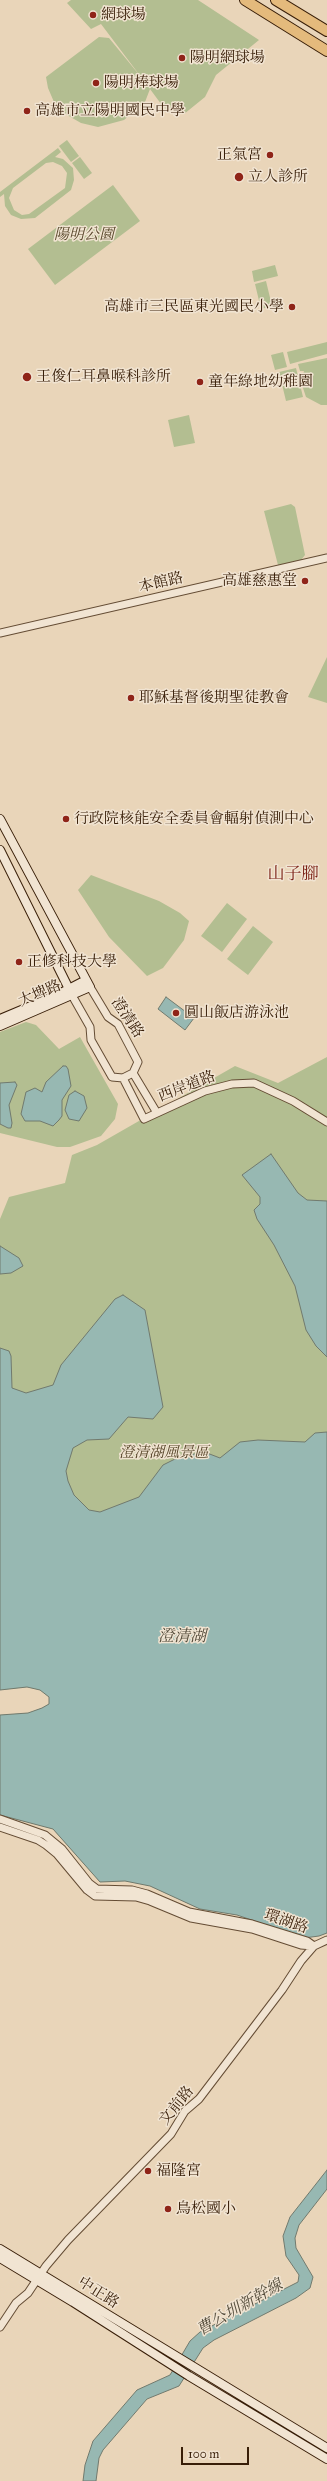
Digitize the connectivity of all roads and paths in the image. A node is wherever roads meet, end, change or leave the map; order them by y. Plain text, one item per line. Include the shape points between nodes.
1 (245, 0) edge
2 (276, 0) edge
3 (327, 31) edge
4 (323, 48) edge
5 (327, 558) edge
6 (0, 633) edge
7 (0, 819) edge
8 (0, 850) edge
9 (88, 983) junction
10 (70, 993) junction
11 (0, 1019) edge
12 (0, 1026) edge
13 (133, 1073) junction
14 (123, 1078) junction
15 (157, 1113) junction
16 (327, 1122) edge
17 (0, 1819) edge
18 (0, 1827) edge
19 (70, 1865) junction
20 (327, 1940) edge
21 (314, 1946) junction
22 (0, 2249) edge
23 (0, 2258) edge
24 (39, 2277) junction
25 (0, 2328) edge
26 (327, 2448) edge
27 (327, 2459) edge

1 - 4 highway
2 - 3 highway
5 - 6 street, 本館路
7 - 9 main road, 澄清路
8 - 10 main road
9 - 10 main road, 大埤路
9 - 13 street, 澄清路 via 108,1017 118,1024 138,1062
10 - 11 main road, 大埤路
10 - 12 main road, 大埤路
10 - 14 street via 90,1027 91,1040 112,1077
13 - 14 street
13 - 15 street
14 - 15 street, 西岸道路 via 144,1119
15 - 16 street, 西岸道路 via 205,1091 232,1084 254,1083 293,1101
17 - 19 street, 環湖路 via 45,1835 62,1849
18 - 19 street, 環湖路 via 38,1840
19 - 21 street, 環湖路 via 86,1890 95,1896 131,1897 150,1901 191,1918 252,1929 301,1945
20 - 21 street, 文前路
21 - 24 street, 文前路 via 199,2099 185,2111 171,2134 133,2175 90,2215
22 - 24 main road, 中正路
23 - 24 main road, 中正路
24 - 25 street, 文前路 via 28,2293 16,2303
24 - 26 main road, 中正路
24 - 27 main road, 中正路 via 176,2368

